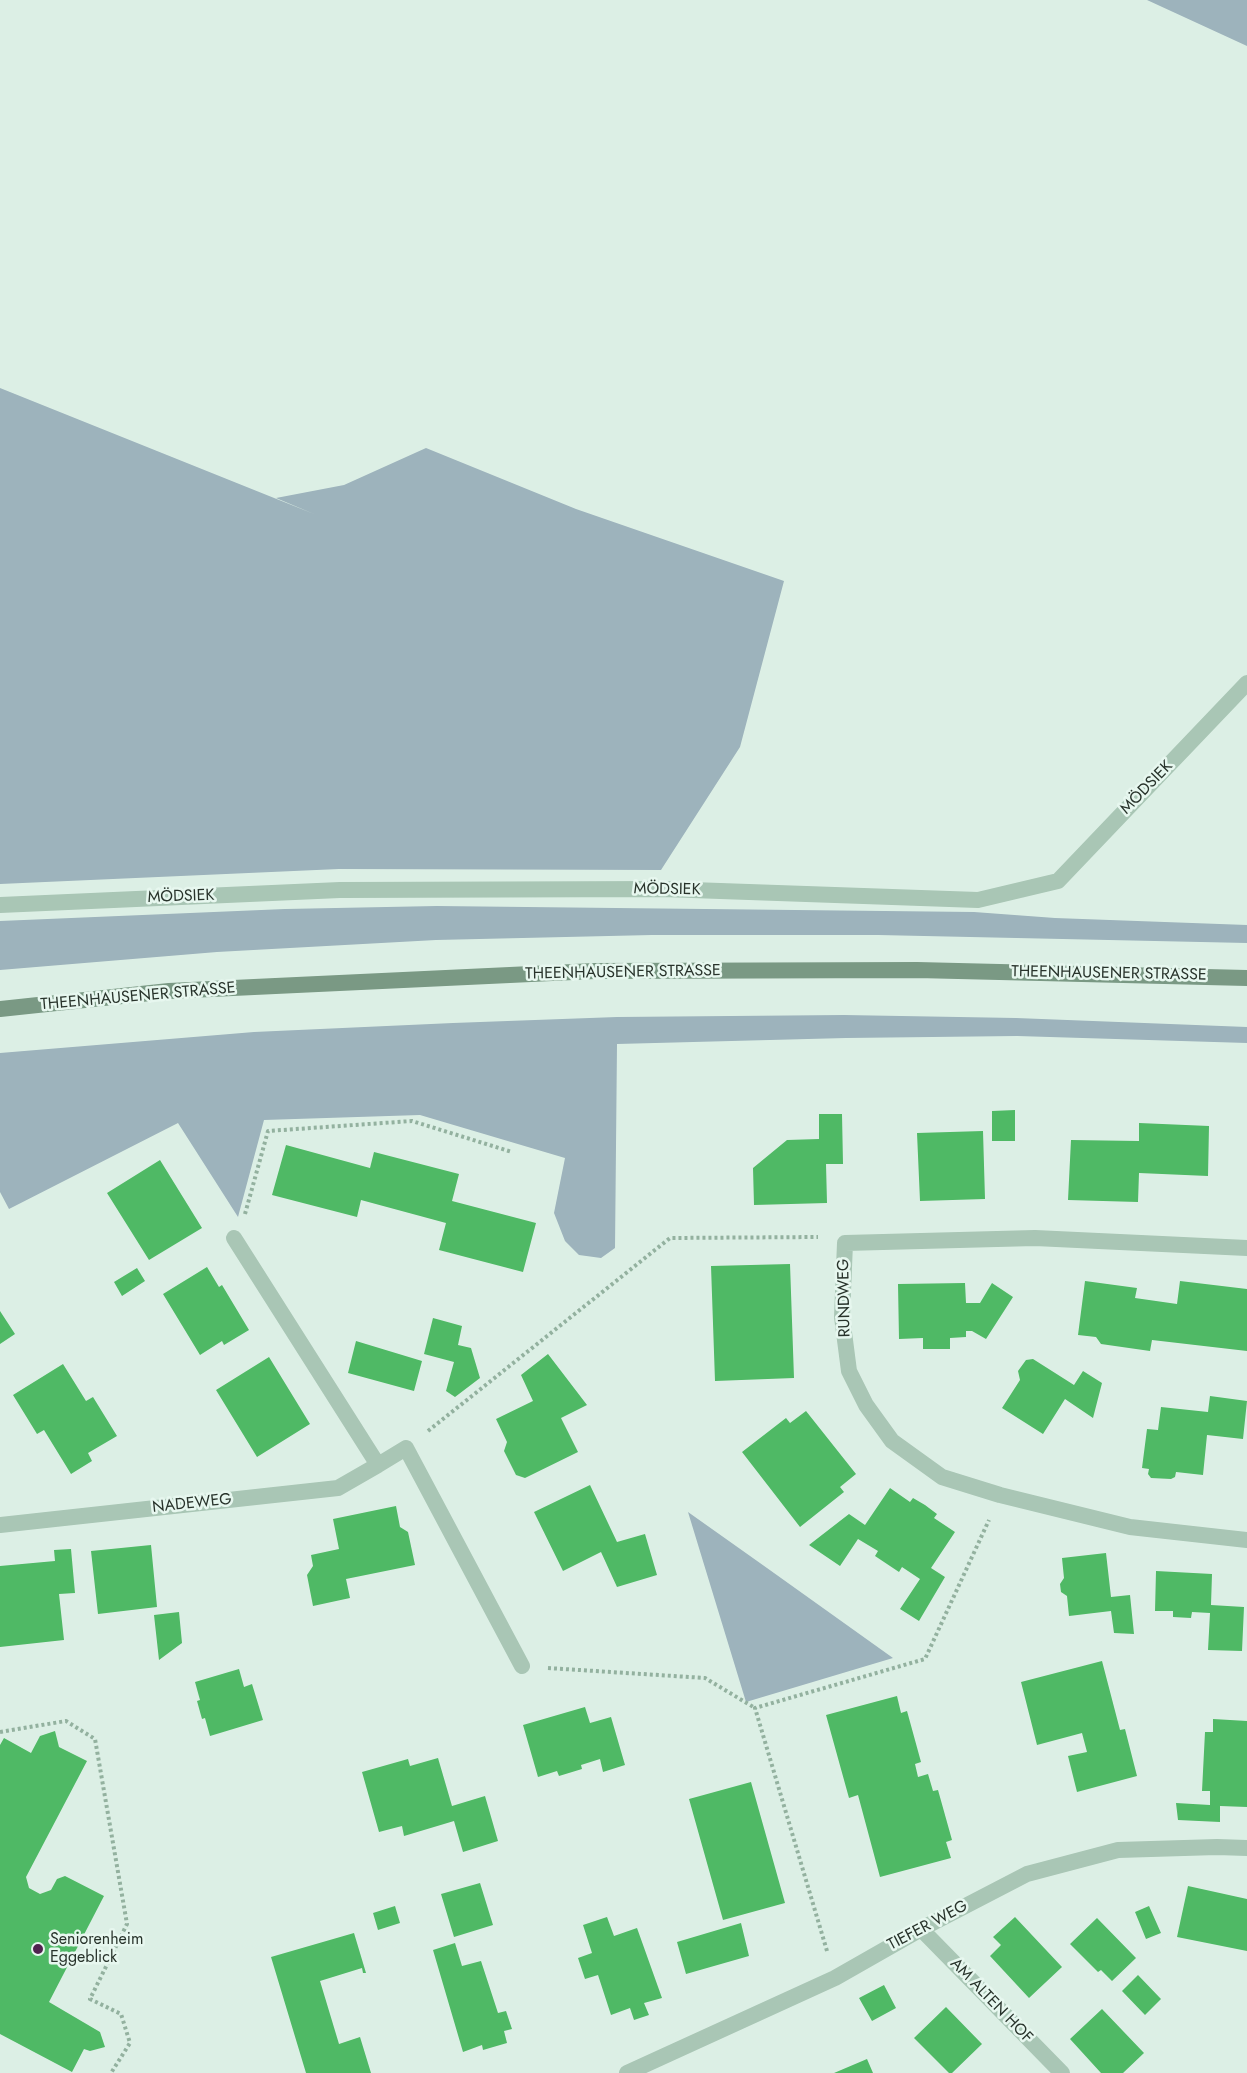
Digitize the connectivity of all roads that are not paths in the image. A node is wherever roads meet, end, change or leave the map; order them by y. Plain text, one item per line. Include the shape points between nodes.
1 (1247, 683) edge
2 (0, 905) edge
3 (1247, 978) edge
4 (0, 1009) edge
5 (234, 1238) road end
6 (1247, 1248) edge
7 (378, 1465) junction
8 (0, 1525) edge
9 (1247, 1540) edge
10 (522, 1666) road end
11 (1247, 1848) edge
12 (921, 1929) junction
13 (627, 2073) edge
14 (1062, 2073) edge

1 - 2 street, MÖDSIEK via 1058,881 978,900 663,889 340,890
3 - 4 main road, THEENHAUSENER STRASSE via 917,970 595,971 169,991
5 - 7 street
6 - 9 street, RUNDWEG via 1035,1238 845,1244 842,1317 849,1371 866,1405 892,1441 942,1476 1000,1495 1130,1527
7 - 8 street, NADEWEG via 338,1488
7 - 10 street, NADEWEG via 406,1448
11 - 12 street, TIEFER WEG via 1118,1850 1027,1874
12 - 13 street, TIEFER WEG via 835,1978
12 - 14 street, AM ALTEN HOF

